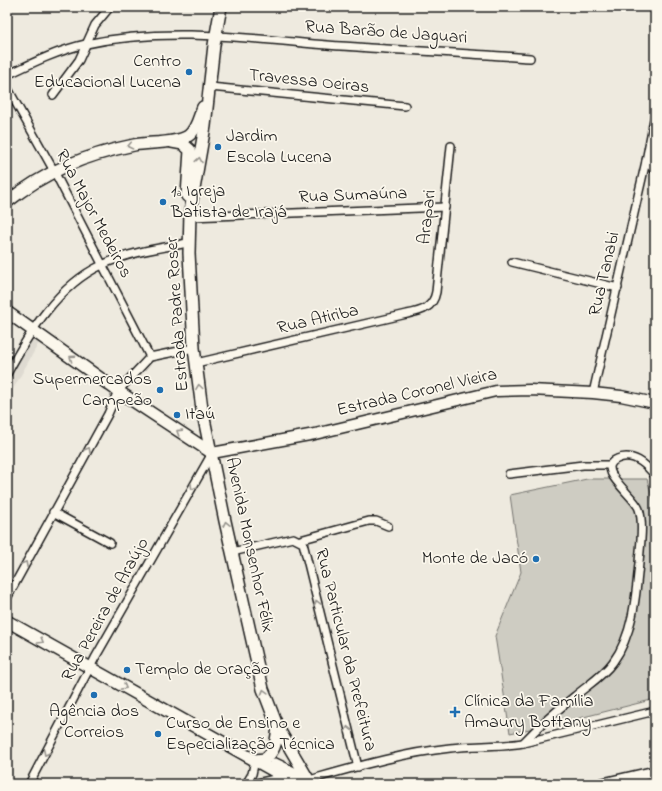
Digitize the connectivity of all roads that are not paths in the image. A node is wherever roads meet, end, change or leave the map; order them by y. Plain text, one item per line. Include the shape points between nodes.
1 (110, 7) edge
2 (221, 7) edge
3 (216, 35) junction
4 (85, 44) junction
5 (530, 58) dead end
6 (7, 75) edge
7 (7, 87) edge
8 (210, 88) junction
9 (53, 95) dead end
10 (405, 106) dead end
11 (655, 114) edge
12 (169, 141) junction
13 (451, 146) dead end
14 (646, 161) junction
15 (54, 171) junction
16 (655, 171) edge
17 (7, 202) edge
18 (445, 207) junction
19 (190, 215) junction
20 (188, 243) junction
21 (512, 262) dead end
22 (103, 264) junction
23 (618, 288) junction
24 (436, 292) joint
25 (7, 312) edge
26 (32, 330) junction
27 (194, 348) junction
28 (150, 357) junction
29 (196, 363) junction
30 (7, 374) edge
31 (118, 391) junction
32 (592, 393) junction
33 (655, 403) edge
34 (212, 453) junction
35 (610, 465) junction
36 (509, 474) dead end
37 (655, 476) edge
38 (53, 512) junction
39 (388, 526) dead end
40 (300, 540) junction
41 (110, 543) dead end
42 (232, 552) junction
43 (7, 598) edge
44 (7, 621) edge
45 (90, 668) junction
46 (655, 711) edge
47 (278, 728) junction
48 (523, 743) junction
49 (260, 760) junction
50 (358, 767) junction
51 (655, 772) edge
52 (284, 777) junction
53 (310, 782) edge
54 (30, 784) edge
55 (246, 784) edge
56 (252, 784) edge
57 (298, 784) edge
58 (603, 784) edge

1 - 4 street via 95,25
2 - 3 main road, Estrada Padre Roser
3 - 4 street, Rua Barão de Jaguari via 156,35
3 - 5 street, Rua Barão de Jaguari
3 - 8 main road, Estrada Padre Roser
4 - 6 street, Rua Barão de Jaguari via 54,54
4 - 9 street via 79,60
7 - 15 street, Rua Major Medeiros
8 - 10 street, Travessa Oeiras
8 - 12 main road via 194,130 183,139
19 -> 8 main road, Estrada Padre Roser
11 - 14 street, Rua Tanabi
12 -> 15 main road via 116,149 79,160
12 - 19 main road via 183,144 190,150 187,192
13 - 18 street, Arapari
14 - 16 street
14 - 23 street, Rua Tanabi
15 - 17 main road
15 - 22 street, Rua Major Medeiros
18 - 19 street, Rua Sumaúna
18 - 24 street, Arapari
19 - 20 main road, Estrada Padre Roser
20 - 22 street
20 - 27 main road, Estrada Padre Roser
21 - 23 street
22 - 26 street via 68,289
22 - 28 street, Rua Major Medeiros
23 - 32 street, Rua Tanabi
24 - 29 street, Rua Atiriba via 429,307 419,311
25 - 26 main road, Avenida Monsenhor Félix
26 - 30 street
31 -> 26 main road, Avenida Monsenhor Félix
27 - 28 street
27 - 29 main road, Estrada Padre Roser
28 - 31 street
34 -> 29 main road, Estrada Padre Roser via 202,409
34 -> 31 main road, Avenida Monsenhor Félix
38 -> 31 street via 108,414
32 - 33 street, Estrada Coronel Vieira
32 - 34 street, Estrada Coronel Vieira via 496,391 315,434
42 -> 34 main road, Avenida Monsenhor Félix
34 -> 45 street, Rua Pereira de Araújo
35 - 36 street via 583,465
35 - 37 street via 616,459 628,457 642,463
35 - 48 street via 609,470 613,478 637,504 641,519 637,579 627,636 618,656 608,668 552,714
38 - 41 street
43 -> 38 street
39 - 40 street via 369,521
40 - 42 street, Rua Particular da Prefeitura via 293,538
50 -> 40 street, Rua Particular da Prefeitura via 304,546
47 -> 42 main road, Avenida Monsenhor Félix via 263,689
44 -> 45 main road
45 -> 49 main road
45 -> 54 street, Rua Pereira de Araújo
46 - 48 street, Rua Particular da Prefeitura
47 - 49 main road via 273,752
47 - 53 main road, Avenida Monsenhor Félix
48 - 50 street, Rua Particular da Prefeitura via 450,748
49 - 52 main road
49 - 53 main road
49 - 55 street
50 - 53 street, Rua Particular da Prefeitura
51 - 58 main road
52 - 56 street
52 - 57 main road

